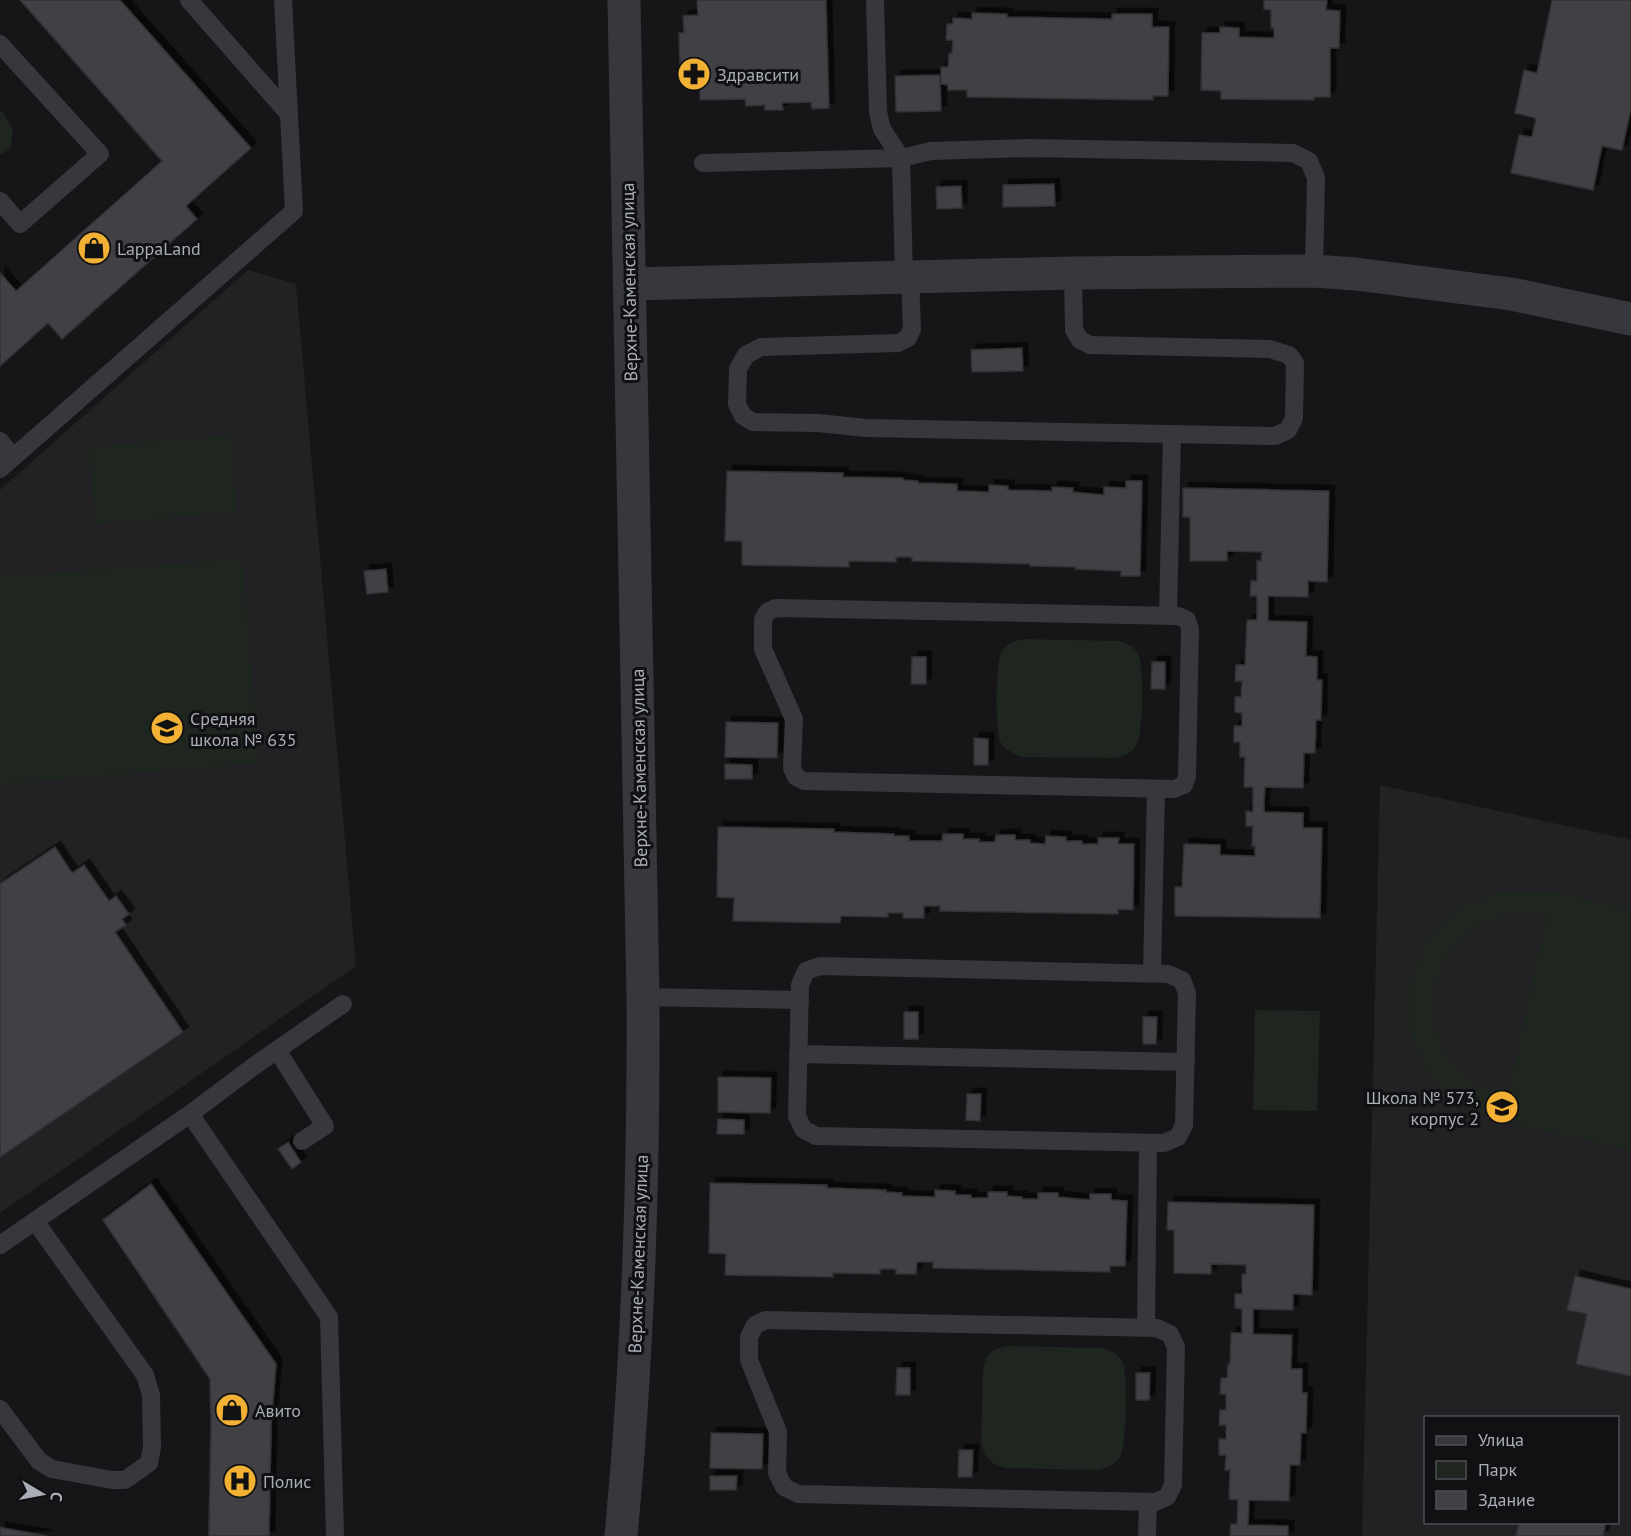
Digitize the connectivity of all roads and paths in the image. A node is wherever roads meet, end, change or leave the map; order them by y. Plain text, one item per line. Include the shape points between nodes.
1 (189, 0) edge
2 (283, 0) edge
3 (624, 0) edge
4 (875, 0) edge
5 (0, 44) edge
6 (288, 112) junction
7 (901, 158) junction
8 (704, 163) dead end
9 (0, 201) edge
10 (1314, 271) junction
11 (1073, 273) junction
12 (907, 277) junction
13 (630, 284) junction
14 (1631, 319) edge
15 (1172, 434) junction
16 (0, 441) edge
17 (7, 463) edge
18 (1168, 616) junction
19 (1156, 789) junction
20 (1152, 973) junction
21 (644, 997) junction
22 (800, 1000) junction
23 (343, 1004) dead end
24 (276, 1050) junction
25 (798, 1054) junction
26 (1186, 1062) junction
27 (190, 1114) junction
28 (302, 1142) dead end
29 (1148, 1143) junction
30 (35, 1221) junction
31 (0, 1245) edge
32 (1146, 1327) junction
33 (0, 1409) edge
34 (1148, 1502) junction
35 (335, 1536) edge
36 (621, 1536) edge
37 (1147, 1536) edge

1 - 6 lane
2 - 6 lane
3 - 13 street, Верхне-Каменская улица
4 - 7 lane via 878,112 882,129
5 - 9 lane via 100,154 20,224
6 - 17 lane via 294,211
7 - 8 lane
7 - 10 lane via 931,151 1029,148 1293,153 1309,161 1316,178
7 - 12 lane
10 - 11 street
10 - 14 street via 1511,294
11 - 12 street
11 - 15 lane via 1074,330 1080,340 1090,345 1270,349 1288,355 1295,363 1294,418 1288,430 1275,436
12 - 13 street
12 - 15 lane via 912,329 908,338 898,343 761,347 746,355 738,369 737,404 743,416 753,422 866,428
13 - 21 street, Верхне-Каменская улица
15 - 18 lane
16 - 17 lane
18 - 19 lane via 1187,620 1190,629 1187,776 1184,785
18 - 19 lane via 776,608 763,620 763,649 794,719 792,768 796,777 804,781
19 - 20 lane
20 - 22 lane via 820,966 806,971 800,985
20 - 26 lane via 1182,980 1187,993
21 - 22 lane
21 - 36 street, Верхне-Каменская улица via 639,1287
22 - 25 lane
23 - 24 lane
24 - 27 lane
24 - 28 lane via 325,1126
25 - 26 lane
25 - 29 lane via 797,1116 802,1129 816,1136
26 - 29 lane via 1184,1125 1178,1137 1164,1143
27 - 30 lane
27 - 35 lane via 329,1317
29 - 32 lane
30 - 31 lane
30 - 33 lane via 144,1375 151,1395 153,1447 148,1463 126,1480 52,1469 39,1461
32 - 34 lane via 1170,1334 1176,1347 1173,1485 1167,1497
32 - 34 lane via 766,1320 755,1325 749,1337 748,1360 778,1432 777,1473 784,1487 798,1494
34 - 37 lane

